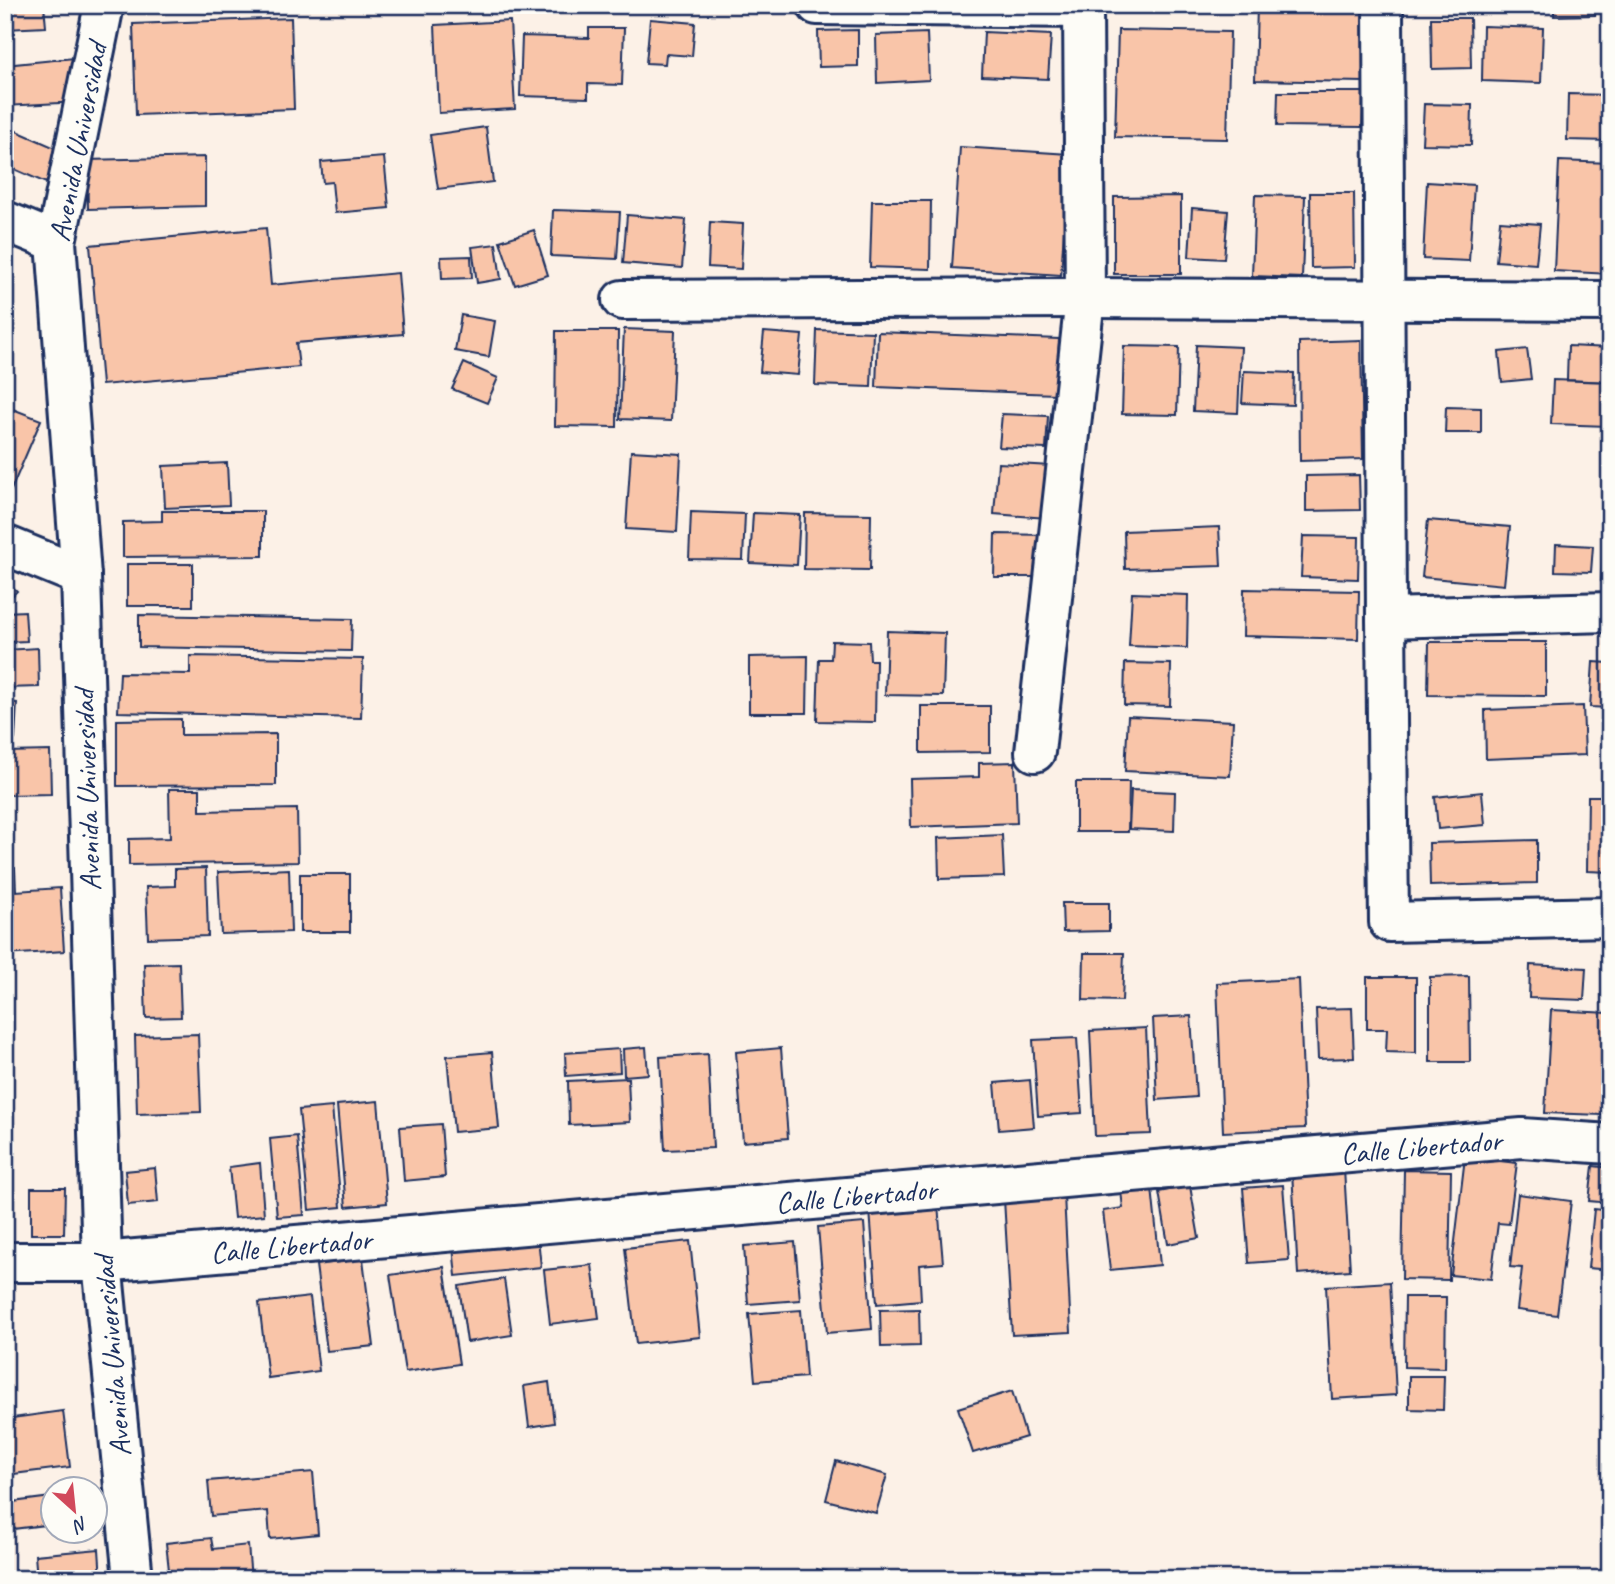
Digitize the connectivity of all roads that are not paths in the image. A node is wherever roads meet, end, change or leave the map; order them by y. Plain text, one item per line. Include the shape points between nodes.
1 (104, 5) edge
2 (817, 5) edge
3 (1383, 5) edge
4 (1083, 6) edge
5 (5, 221) edge
6 (56, 242) junction
7 (1086, 298) junction
8 (622, 300) dead end
9 (1384, 301) junction
10 (1610, 301) edge
11 (5, 545) edge
12 (81, 576) junction
13 (1610, 612) edge
14 (1385, 618) junction
15 (1035, 752) dead end
16 (1610, 917) edge
17 (1610, 1144) edge
18 (5, 1262) edge
19 (102, 1262) junction
20 (133, 1579) edge

1 - 6 street, Avenida Universidad
2 - 4 street
3 - 9 street
4 - 7 street
5 - 6 street
6 - 12 street, Avenida Universidad
7 - 8 street
7 - 9 street
7 - 15 street
9 - 10 street
9 - 14 street
11 - 12 street
12 - 19 street, Avenida Universidad
13 - 14 street
14 - 16 street via 1389,922
17 - 19 street, Calle Libertador via 1522,1138
18 - 19 street, Calle Libertador
19 - 20 street, Avenida Universidad

